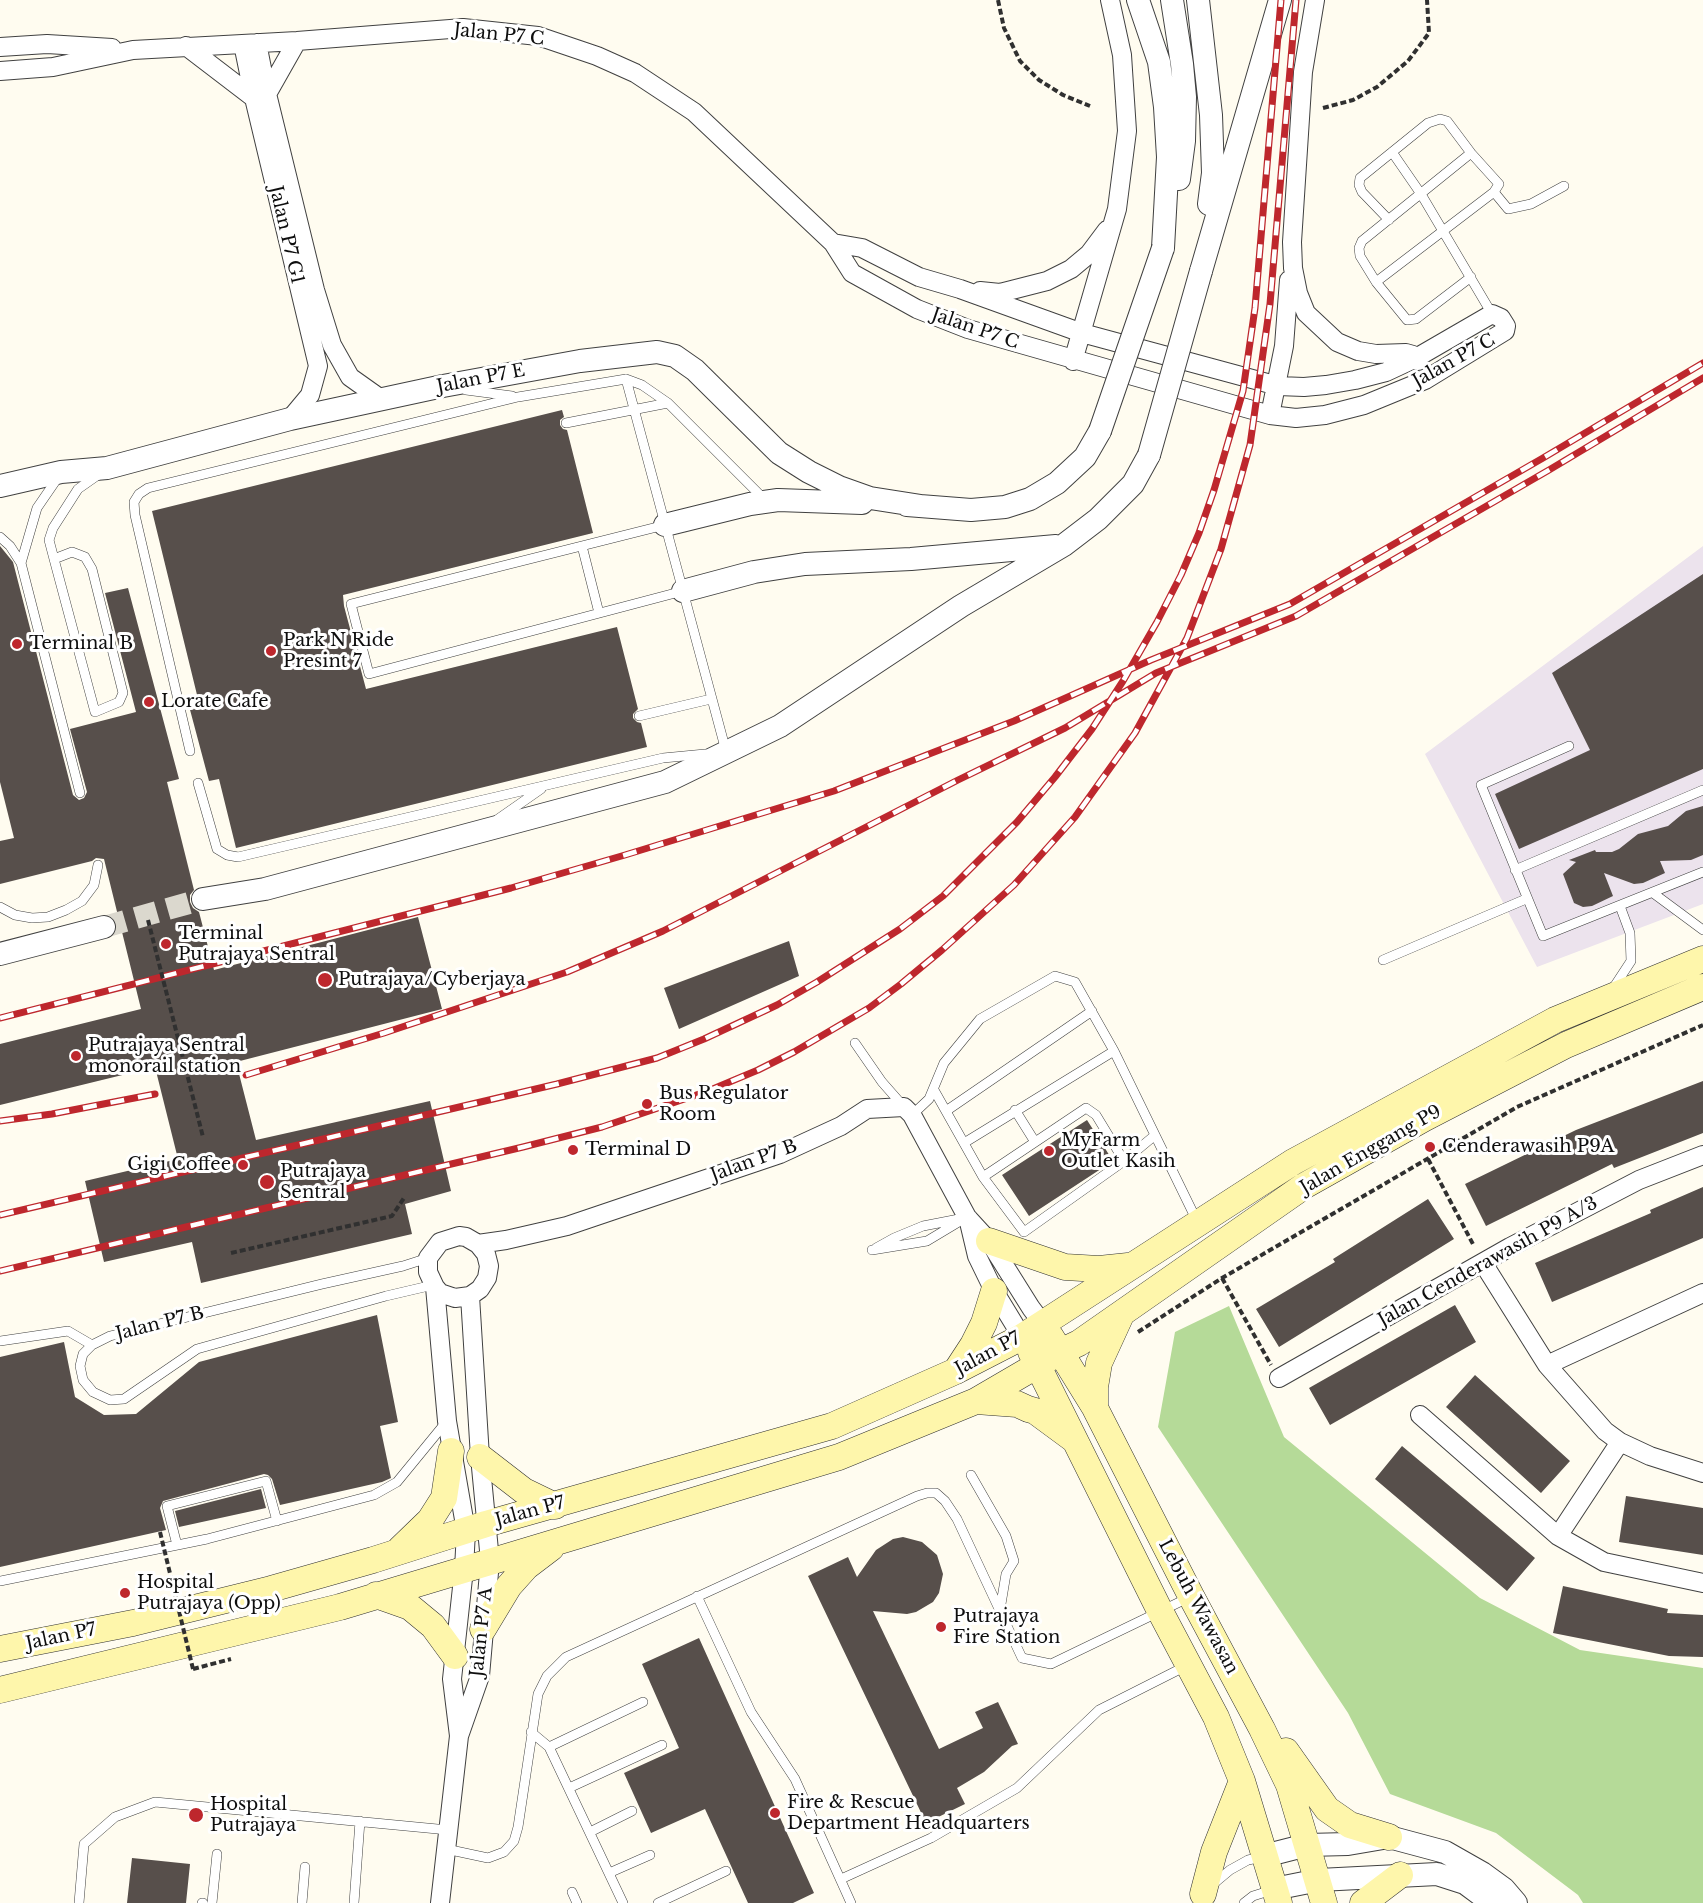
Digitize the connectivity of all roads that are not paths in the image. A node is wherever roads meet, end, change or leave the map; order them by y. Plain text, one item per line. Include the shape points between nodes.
1 (1110, 0) edge
2 (1138, 0) edge
3 (1172, 0) edge
4 (1198, 0) edge
5 (1280, 0) edge
6 (1315, 0) edge
7 (297, 41) junction
8 (250, 43) junction
9 (186, 46) junction
10 (0, 47) edge
11 (133, 50) junction
12 (0, 71) edge
13 (261, 96) junction
14 (1392, 152) junction
15 (1471, 153) junction
16 (1564, 186) dead end
17 (1494, 192) junction
18 (1421, 194) junction
19 (1117, 209) junction
20 (1389, 220) junction
21 (1442, 231) junction
22 (1292, 242) junction
23 (833, 243) junction
24 (1163, 248) junction
25 (1201, 271) junction
26 (1471, 277) junction
27 (1376, 282) junction
28 (960, 289) junction
29 (1492, 314) junction
30 (1082, 333) junction
31 (1416, 358) junction
32 (1073, 361) junction
33 (626, 379) junction
34 (1425, 380) junction
35 (443, 386) junction
36 (1278, 386) junction
37 (518, 397) junction
38 (381, 399) junction
39 (668, 404) junction
40 (634, 409) junction
41 (1270, 415) junction
42 (290, 420) junction
43 (566, 423) dead end
44 (107, 468) junction
45 (61, 472) junction
46 (0, 486) edge
47 (767, 501) junction
48 (921, 506) junction
49 (665, 525) junction
50 (0, 537) edge
51 (1064, 545) junction
52 (582, 546) junction
53 (54, 559) junction
54 (21, 563) junction
55 (683, 591) junction
56 (599, 613) junction
57 (711, 699) junction
58 (639, 716) dead end
59 (1569, 746) dead end
60 (190, 751) dead end
61 (726, 753) junction
62 (198, 783) dead end
63 (545, 786) junction
64 (1703, 790) edge
65 (80, 793) dead end
66 (484, 829) junction
67 (98, 865) dead end
68 (1515, 870) junction
69 (1703, 872) edge
70 (1653, 894) junction
71 (204, 899) tunnel mouth
72 (1526, 899) junction
73 (1620, 906) junction
74 (0, 907) edge
75 (105, 927) tunnel mouth
76 (1703, 930) edge
77 (0, 954) edge
78 (1703, 959) edge
79 (1383, 960) dead end
80 (1703, 987) edge
81 (1608, 998) junction
82 (1092, 1011) junction
83 (855, 1043) dead end
84 (1114, 1051) junction
85 (934, 1090) junction
86 (1015, 1110) junction
87 (908, 1111) junction
88 (946, 1111) junction
89 (1154, 1136) junction
90 (1035, 1142) junction
91 (964, 1143) junction
92 (1703, 1155) edge
93 (1124, 1161) junction
94 (983, 1177) junction
95 (967, 1217) junction
96 (1198, 1223) junction
97 (989, 1241) junction
98 (478, 1244) junction
99 (428, 1258) junction
100 (1483, 1263) junction
101 (1132, 1266) junction
102 (434, 1286) junction
103 (994, 1291) junction
104 (1703, 1293) edge
105 (470, 1296) junction
106 (1122, 1313) junction
107 (1032, 1330) junction
108 (0, 1341) edge
109 (92, 1345) junction
110 (1050, 1358) junction
111 (1547, 1365) junction
112 (956, 1371) junction
113 (1278, 1378) road end
114 (976, 1401) junction
115 (1095, 1408) junction
116 (1420, 1414) dead end
117 (447, 1421) junction
118 (1076, 1442) junction
119 (1620, 1442) junction
120 (451, 1451) junction
121 (480, 1457) junction
122 (1703, 1473) edge
123 (971, 1475) dead end
124 (555, 1506) junction
125 (277, 1521) junction
126 (476, 1527) junction
127 (1558, 1536) junction
128 (563, 1538) junction
129 (177, 1545) junction
130 (395, 1553) junction
131 (490, 1561) junction
132 (464, 1569) junction
133 (0, 1581) edge
134 (1703, 1583) edge
135 (376, 1595) junction
136 (697, 1596) junction
137 (1191, 1596) junction
138 (1000, 1610) junction
139 (1160, 1611) junction
140 (483, 1629) junction
141 (0, 1649) edge
142 (455, 1656) junction
143 (1188, 1665) junction
144 (0, 1690) edge
145 (644, 1702) dead end
146 (1250, 1704) junction
147 (531, 1732) junction
148 (459, 1737) junction
149 (662, 1744) dead end
150 (549, 1747) junction
151 (1242, 1781) junction
152 (569, 1788) junction
153 (632, 1811) dead end
154 (360, 1821) junction
155 (448, 1830) junction
156 (590, 1832) junction
157 (1389, 1837) junction
158 (1307, 1845) junction
159 (446, 1849) junction
160 (217, 1854) dead end
161 (650, 1855) dead end
162 (1264, 1856) junction
163 (305, 1867) dead end
164 (726, 1871) dead end
165 (609, 1874) junction
166 (1400, 1875) junction
167 (841, 1879) junction
168 (572, 1892) dead end
169 (1321, 1892) edge
170 (1277, 1896) edge
171 (1204, 1900) edge
172 (848, 1902) edge
173 (79, 1903) edge
174 (212, 1903) edge
175 (302, 1903) edge
176 (354, 1903) edge
177 (440, 1903) edge
178 (577, 1903) edge
179 (623, 1903) edge
180 (658, 1903) edge
181 (1244, 1903) edge
182 (1363, 1903) edge
183 (1492, 1903) edge
184 (1516, 1903) edge

1 - 19 street via 1122,56 1127,131
2 - 24 street via 1159,62 1165,107 1168,157
3 - 24 street via 1185,97 1184,141 1179,184
4 - 25 street via 1211,115 1213,173
5 - 25 street
6 - 22 street via 1303,72
7 - 8 street, Jalan P7 C
7 - 13 street
7 - 23 street, Jalan P7 C via 463,28 538,36 597,56 635,73 694,112
8 - 9 street, Jalan P7 C
8 - 13 street, Jalan P7 G1
9 - 11 street, Jalan P7 C
9 - 13 street
10 - 11 street, Jalan P7 C via 47,44
11 - 12 street, Jalan P7 C via 53,67
13 - 38 street, Jalan P7 G1 via 332,345 350,377
13 - 42 street, Jalan P7 G1 via 318,366 310,395
14 - 15 lane via 1440,118
14 - 18 lane
14 - 20 lane via 1360,178 1359,185
15 - 17 lane via 1499,184
15 - 18 lane
16 - 17 lane via 1531,204 1508,209
17 - 21 lane
18 - 20 lane
18 - 21 lane
19 - 28 street via 1089,254 1055,277 1000,293
19 - 30 street
20 - 27 lane via 1359,248
21 - 26 lane
21 - 27 lane
22 - 31 street via 1298,293 1306,313 1319,327 1337,342 1358,351 1406,353
22 - 36 street
23 - 28 street, Jalan P7 C via 862,248 919,278
23 - 32 street, Jalan P7 C via 852,273 917,309
24 - 48 street, bridge via 1100,431 1085,458 1057,483 1030,499 1005,507 971,510
25 - 51 street, bridge via 1149,455 1133,484 1098,519
26 - 27 lane via 1416,319 1407,320
26 - 29 lane
28 - 30 street, Jalan P7 C
29 - 31 street, Jalan P7 C
29 - 34 street, Jalan P7 C via 1501,318 1505,331
30 - 32 street
30 - 36 street, Jalan P7 C
31 - 34 street
31 - 36 street, Jalan P7 C via 1355,380 1304,387
32 - 41 street, Jalan P7 C
33 - 37 lane
33 - 39 lane via 642,385
33 - 40 lane
34 - 41 street, Jalan P7 C via 1364,405 1325,415
35 - 37 lane
35 - 38 street, Jalan P7 E
35 - 48 street, Jalan P7 E via 580,361 657,352 675,356 710,384 779,453 809,472 870,498
36 - 41 street
37 - 60 lane via 148,488 139,494 134,502 135,514
38 - 42 street, Jalan P7 E
39 - 40 lane
39 - 47 lane
40 - 43 lane
40 - 49 lane
42 - 44 street, Jalan P7 E
44 - 45 street, Jalan P7 E
44 - 53 lane via 78,489 53,528 49,540
45 - 46 street, Jalan P7 E
45 - 54 lane via 37,508
47 - 48 street
47 - 49 street
49 - 52 lane
49 - 55 lane
50 - 54 lane
51 - 55 street via 805,564 754,572
51 - 61 street via 961,606 780,726
52 - 56 lane
52 - 56 lane via 351,604 354,616 369,674
53 - 53 lane via 72,552 85,557 92,569 123,693 119,702 95,712
54 - 65 lane
55 - 56 lane
55 - 57 lane
57 - 58 lane
57 - 61 lane
59 - 68 lane via 1481,785
61 - 63 lane via 663,758
61 - 66 street via 665,782
62 - 63 lane via 217,849 238,857
63 - 66 lane
64 - 68 lane
66 - 71 street via 265,889
67 - 74 lane via 93,885 82,901 66,910 32,918
68 - 72 lane
69 - 70 lane
70 - 73 lane
70 - 76 lane
72 - 73 lane via 1543,936
72 - 79 lane
73 - 81 lane via 1630,933 1631,961
75 - 77 street
78 - 81 main road, Jalan Enggang P9
80 - 106 main road, Jalan Enggang P9 via 1566,1045 1425,1118 1304,1186
81 - 96 main road, Jalan Enggang P9 via 1555,1020 1293,1162
82 - 84 lane
82 - 85 lane via 1075,982 1055,976 980,1019 944,1063
82 - 88 lane
83 - 87 lane
84 - 86 lane
84 - 89 lane
85 - 87 lane via 929,1100
85 - 88 lane
86 - 90 lane
86 - 91 lane
87 - 95 street
87 - 98 street, Jalan P7 B via 867,1109 841,1126 780,1154 567,1226
88 - 91 lane
89 - 93 lane
89 - 96 lane
90 - 93 lane via 1086,1108 1096,1115
90 - 94 lane
91 - 94 lane
92 - 100 street, Jalan Cenderawasih P9 A/3 via 1639,1180
93 - 94 lane via 1024,1232
95 - 95 lane via 927,1241 872,1250 923,1226
95 - 97 street
95 - 103 street via 976,1256
96 - 101 main road, Jalan Enggang P9
97 - 101 main road via 1065,1268
97 - 107 street via 1031,1308
98 - 99 street, Jalan P7 B via 466,1237 453,1237 440,1242
98 - 105 street via 489,1266 484,1284
99 - 102 street
99 - 109 lane, Jalan P7 B via 110,1336
100 - 111 street
100 - 113 street, Jalan Cenderawasih P9 A/3
101 - 107 main road, Jalan P7
102 - 105 street via 440,1293 455,1298
102 - 109 lane, Jalan P7 B via 197,1349 124,1400 110,1400 93,1392 83,1380 83,1354
102 - 117 street
103 - 107 street
103 - 112 main road via 974,1345
104 - 111 street
105 - 121 street
106 - 110 main road, Jalan Enggang P9
106 - 115 main road via 1099,1363
107 - 110 main road, Lebuh Wawasan
107 - 112 main road, Jalan P7
108 - 109 lane via 68,1331
110 - 114 main road, Jalan P7
110 - 115 main road, Lebuh Wawasan
110 - 118 main road, Lebuh Wawasan
111 - 119 street
112 - 124 main road, Jalan P7 via 832,1426
114 - 118 main road via 1017,1404 1035,1412
114 - 128 main road, Jalan P7 via 839,1457
115 - 137 main road, Lebuh Wawasan
116 - 127 street
117 - 120 street
117 - 125 lane via 398,1482 374,1495
118 - 139 main road, Lebuh Wawasan
119 - 122 street
119 - 127 street
120 - 126 street
120 - 130 main road via 444,1498 430,1520
121 - 124 main road via 524,1491
121 - 126 street
123 - 138 lane via 1006,1536 1014,1561 1006,1574
124 - 126 main road, Jalan P7
125 - 129 lane
125 - 129 lane via 266,1481 167,1506
126 - 130 main road, Jalan P7
126 - 131 street, Jalan P7 A
126 - 132 street, Jalan P7 A
127 - 134 street via 1604,1562
128 - 131 main road, Jalan P7
128 - 140 main road via 509,1586
129 - 133 lane
130 - 141 main road, Jalan P7 via 133,1623
131 - 132 main road, Jalan P7
131 - 140 street, Jalan P7 A
132 - 135 main road, Jalan P7
132 - 142 street, Jalan P7 A
135 - 142 main road via 410,1607 433,1626
135 - 144 main road, Jalan P7 via 329,1610
136 - 138 lane via 917,1496 936,1493 957,1519
136 - 147 lane via 556,1665 538,1694
136 - 167 lane via 751,1712 795,1779
137 - 139 lane
137 - 146 main road, Lebuh Wawasan
138 - 139 lane via 1022,1658 1051,1664
139 - 143 main road, Lebuh Wawasan
140 - 148 street, Jalan P7 A via 480,1676
142 - 148 street, Jalan P7 A via 452,1679
143 - 151 main road, Lebuh Wawasan via 1216,1717
143 - 167 lane via 1099,1710 1017,1788 931,1838
145 - 150 lane
146 - 157 main road via 1327,1809 1350,1825
146 - 158 main road, Lebuh Wawasan via 1289,1785
147 - 150 lane
147 - 159 lane via 514,1841 504,1852 488,1858
148 - 155 street, Jalan P7 A
149 - 152 lane
150 - 152 lane
151 - 162 main road, Lebuh Wawasan
151 - 171 main road via 1214,1852
152 - 156 lane
153 - 156 lane
154 - 155 lane
154 - 173 lane via 154,1802 115,1817 84,1844
154 - 176 lane
155 - 159 street, Jalan P7 A
156 - 165 lane
157 - 158 street
157 - 184 street via 1445,1852 1482,1873
158 - 162 street
158 - 169 main road, Lebuh Wawasan
159 - 177 street, Jalan P7 A
160 - 174 lane
161 - 165 lane
162 - 170 main road, Lebuh Wawasan
162 - 171 lane via 1230,1870
163 - 175 lane
164 - 180 lane
165 - 179 lane
166 - 169 street
166 - 182 main road
166 - 183 street via 1437,1874 1465,1882
167 - 172 lane
168 - 178 lane
169 - 170 street
170 - 181 lane via 1253,1896

